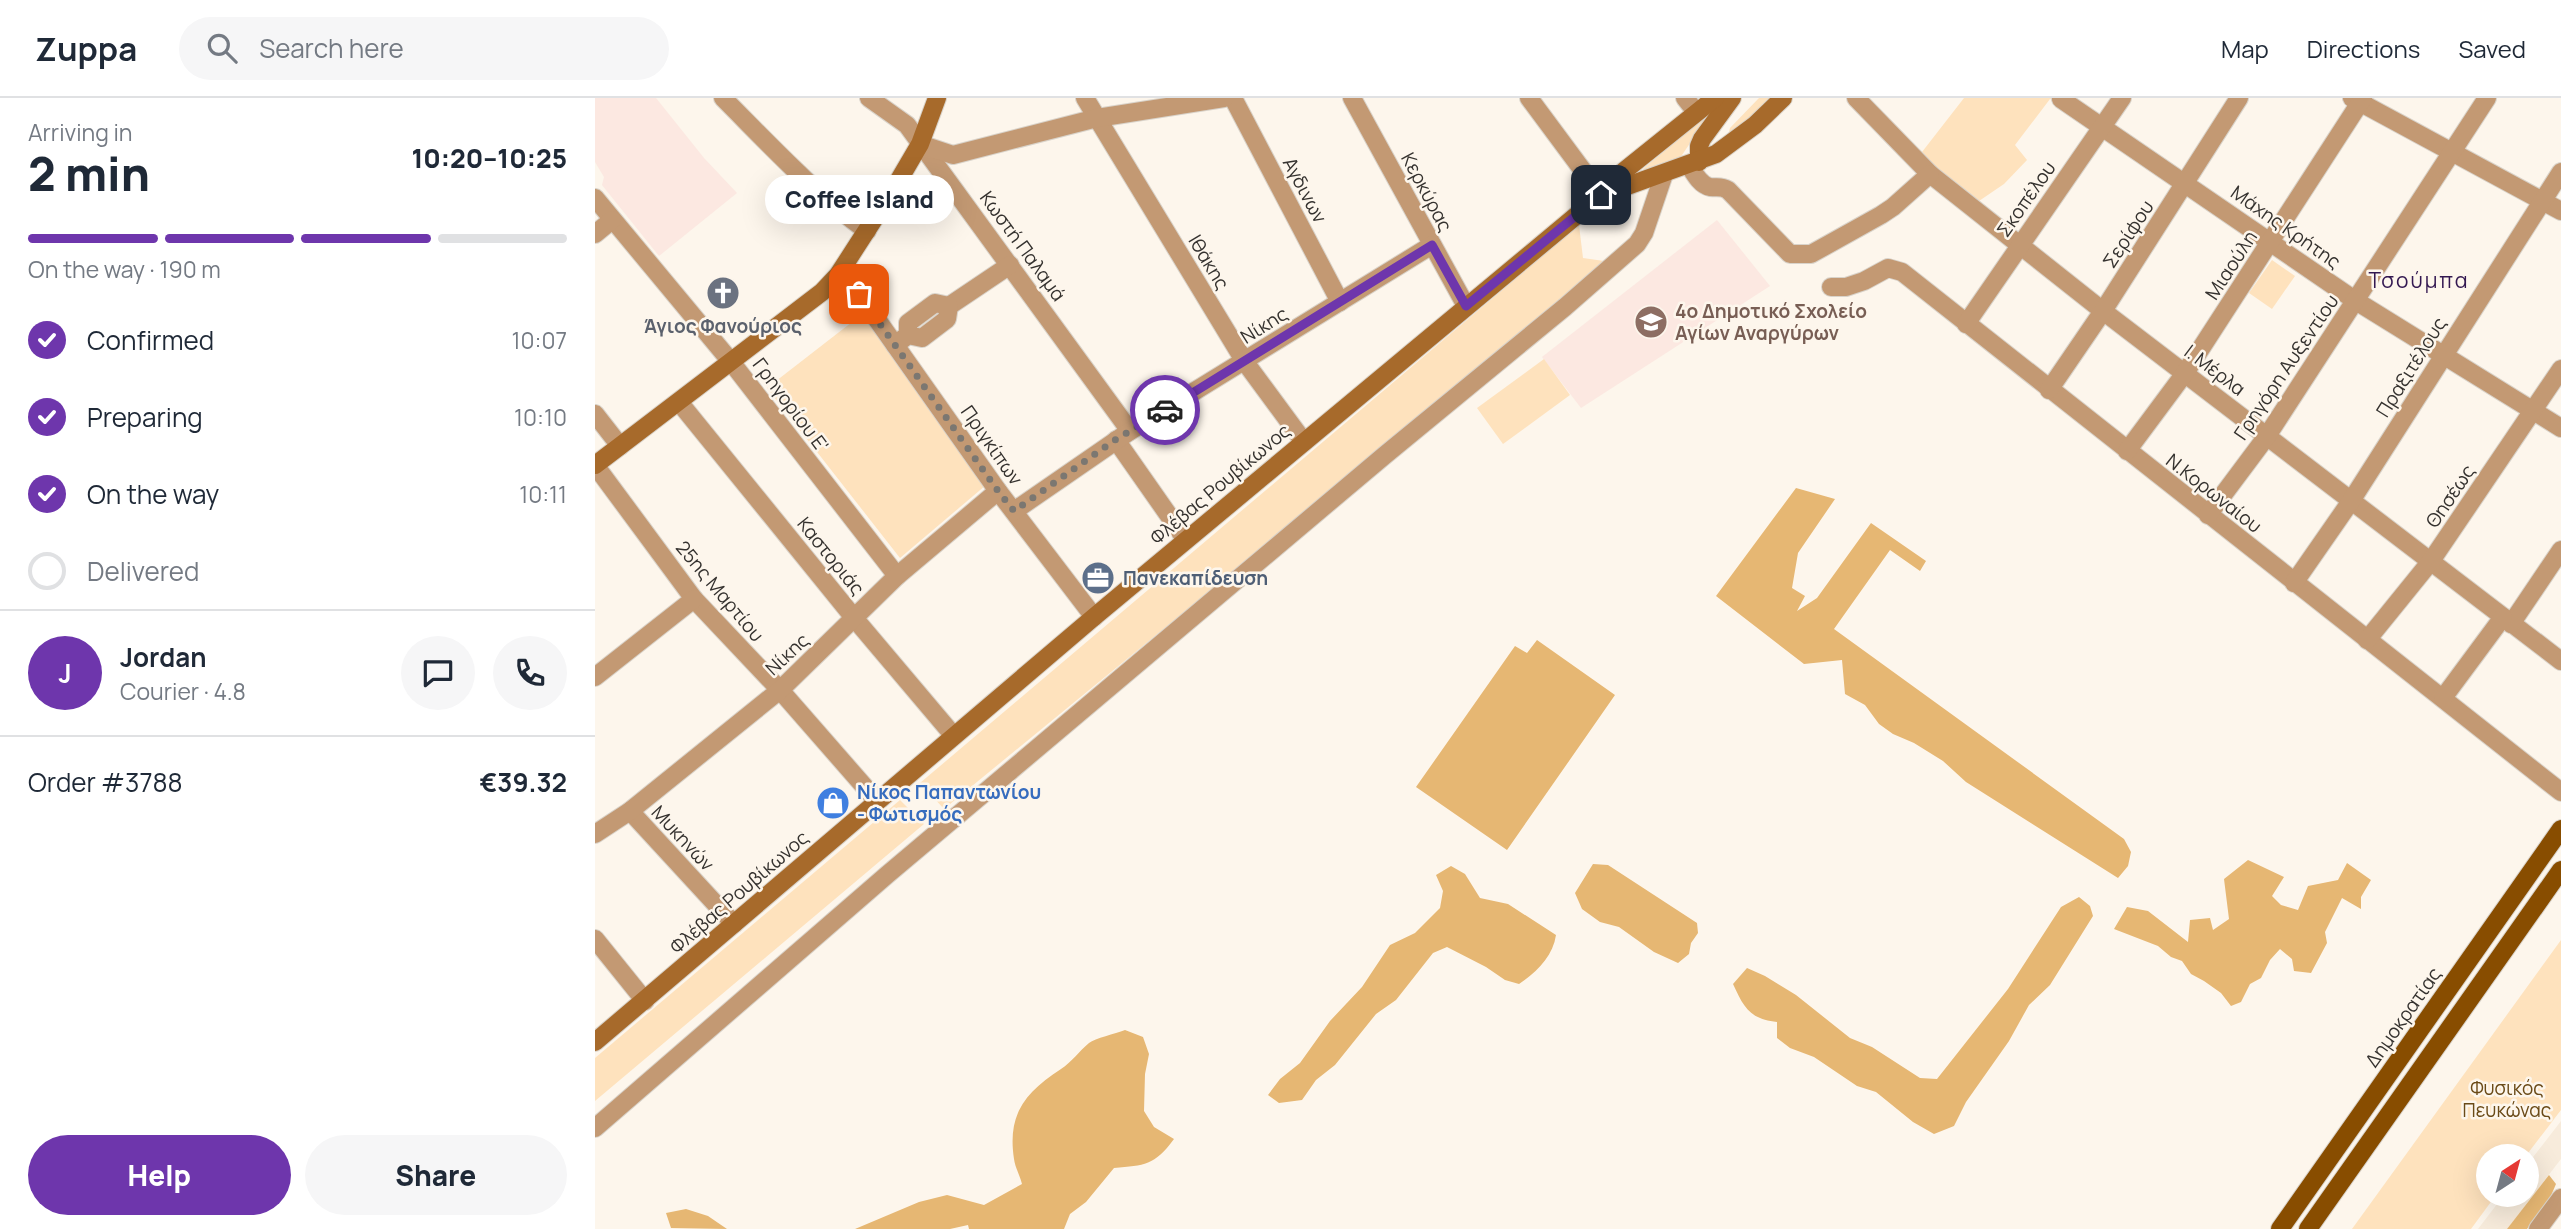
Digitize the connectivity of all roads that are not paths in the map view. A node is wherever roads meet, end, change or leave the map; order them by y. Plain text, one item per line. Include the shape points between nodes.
1 (723, 98) edge
2 (869, 98) edge
3 (937, 98) edge
4 (1086, 98) edge
5 (1224, 98) edge
6 (1233, 98) edge
7 (1352, 98) edge
8 (1529, 98) edge
9 (1715, 98) edge
10 (1732, 98) edge
11 (1783, 98) edge
12 (1856, 98) edge
13 (2122, 98) edge
14 (2239, 98) edge
15 (2487, 98) edge
16 (2061, 99) edge
17 (2358, 100) edge
18 (1178, 102) edge
19 (1691, 105) edge
20 (1097, 118) junction
21 (2102, 127) junction
22 (921, 144) junction
23 (2452, 153) junction
24 (1694, 163) junction
25 (2561, 172) edge
26 (1664, 174) junction
27 (1930, 174) junction
28 (2186, 182) junction
29 (1601, 195) junction
30 (595, 198) edge
31 (2542, 201) junction
32 (2561, 211) edge
33 (612, 220) junction
34 (867, 231) junction
35 (595, 234) edge
36 (2271, 242) junction
37 (1432, 245) junction
38 (2020, 246) junction
39 (1010, 265) junction
40 (1832, 288) dead end
41 (859, 294) dead end
42 (2356, 301) junction
43 (1340, 302) junction
44 (1466, 306) junction
45 (2103, 311) junction
46 (1966, 324) junction
47 (902, 340) junction
48 (2443, 356) junction
49 (1245, 362) junction
50 (732, 363) junction
51 (2561, 369) edge
52 (2185, 373) junction
53 (2049, 390) junction
54 (678, 402) junction
55 (2533, 411) junction
56 (595, 414) edge
57 (2561, 428) edge
58 (1123, 435) junction
59 (2267, 436) junction
60 (1304, 442) junction
61 (620, 446) junction
62 (2127, 451) junction
63 (595, 465) edge
64 (998, 491) junction
65 (2351, 501) junction
66 (1014, 511) junction
67 (2209, 515) junction
68 (1186, 540) junction
69 (2561, 550) edge
70 (2431, 561) junction
71 (897, 576) junction
72 (2294, 583) junction
73 (694, 599) junction
74 (1094, 617) junction
75 (855, 619) junction
76 (2507, 621) junction
77 (2367, 640) junction
78 (2561, 661) edge
79 (595, 677) edge
80 (780, 690) junction
81 (2443, 698) junction
82 (953, 735) junction
83 (2561, 792) edge
84 (877, 801) junction
85 (630, 811) junction
86 (2561, 829) edge
87 (595, 834) edge
88 (2561, 870) edge
89 (734, 924) junction
90 (598, 948) edge
91 (645, 1001) junction
92 (595, 1042) edge
93 (595, 1128) edge
94 (2561, 1198) edge
95 (2280, 1229) edge
96 (2308, 1229) edge
97 (2538, 1229) edge

1 - 34 street via 790,165
2 - 22 street, Κωστή Παλαμά via 907,125
3 - 22 street
4 - 20 street, Ιθάκης
5 - 18 street
6 - 43 street, Αγδινων
7 - 37 street, Κερκύρας
8 - 29 street
9 - 19 street, Φλέβας Ρουβίκωνος
10 - 24 street via 1702,139
11 - 24 street via 1739,139
12 - 27 street, Ι. Μέρλα
13 - 21 street, Σκοπέλου
14 - 28 street, Σερίφου
15 - 23 street, Γρηγόρη Αυξεντίου
16 - 21 street, Μάχης Κρήτης
17 - 23 street
17 - 36 street, Μιαούλη
18 - 20 street
19 - 29 street, Φλέβας Ρουβίκωνος
20 - 22 street via 953,155
20 - 49 street, Ιθάκης
21 - 28 street, Μάχης Κρήτης
21 - 38 street, Σκοπέλου
22 - 34 street
22 - 39 street, Κωστή Παλαμά
23 - 31 street
23 - 42 street, Γρηγόρη Αυξεντίου
24 - 26 street
24 - 27 street via 1701,182 1728,190 1790,254 1811,254 1881,215
25 - 31 street, Πραξιτέλους
26 - 29 street
26 - 93 street via 1637,244 899,865
27 - 38 street, Ι. Μέρλα
28 - 36 street, Μάχης Κρήτης
28 - 45 street, Σερίφου
29 - 44 street, Φλέβας Ρουβίκωνος
30 - 33 street, Γρηγορίου Ε'
31 - 32 street
31 - 48 street, Πραξιτέλους
33 - 35 street
33 - 50 street, Γρηγορίου Ε'
34 - 50 street via 822,292
36 - 42 street, Μάχης Κρήτης
36 - 52 street, Μιαούλη
37 - 43 street, Νίκης
37 - 44 street, Κερκύρας
38 - 45 street, Ι. Μέρλα
38 - 46 street, Σκοπέλου
39 - 47 street via 949,306 935,303 908,323
39 - 58 street, Κωστή Παλαμά
40 - 46 street, Ν.Κορωναίου via 1894,268
41 - 47 street, Πριγκίπων
42 - 48 street, Μάχης Κρήτης
42 - 59 street, Γρηγόρη Αυξεντίου
43 - 49 street, Νίκης
44 - 60 street, Φλέβας Ρουβίκωνος
45 - 52 street, Ι. Μέρλα
45 - 53 street, Σερίφου
46 - 53 street, Ν.Κορωναίου
47 - 64 street, Πριγκίπων
48 - 55 street, Μάχης Κρήτης
48 - 65 street, Πραξιτέλους
49 - 58 street, Νίκης
49 - 60 street, Ιθάκης
50 - 54 street
50 - 71 street, Γρηγορίου Ε'
51 - 55 street, Θησέως
52 - 59 street, Ι. Μέρλα
52 - 62 street, Μιαούλη
53 - 62 street, Ν.Κορωναίου
54 - 61 street
54 - 75 street, Καστοριάς
55 - 57 street, Μάχης Κρήτης
55 - 70 street, Θησέως
56 - 61 street
58 - 66 street, Νίκης
58 - 68 street, Κωστή Παλαμά
59 - 65 street, Ι. Μέρλα
59 - 67 street, Γρηγόρη Αυξεντίου
60 - 68 street, Φλέβας Ρουβίκωνος
61 - 63 street
62 - 67 street, Ν.Κορωναίου
63 - 73 street, 25ης Μαρτίου
64 - 66 street, Πριγκίπων
64 - 71 street, Νίκης
65 - 70 street, Ι. Μέρλα
65 - 72 street, Πραξιτέλους
66 - 74 street, Πριγκίπων
67 - 72 street, Ν.Κορωναίου
68 - 74 street, Φλέβας Ρουβίκωνος
69 - 76 street
70 - 76 street, Ι. Μέρλα
70 - 77 street, Θησέως
71 - 75 street, Νίκης
72 - 77 street, Ν.Κορωναίου
73 - 79 street
73 - 80 street, 25ης Μαρτίου
74 - 82 street, Φλέβας Ρουβίκωνος
75 - 80 street, Νίκης
75 - 82 street, Καστοριάς
76 - 78 street, Ι. Μέρλα
76 - 81 street
77 - 81 street, Ν.Κορωναίου
80 - 84 street, 25ης Μαρτίου
80 - 85 street, Νίκης
81 - 83 street, Ν.Κορωναίου
82 - 84 street, Φλέβας Ρουβίκωνος
84 - 89 street, Φλέβας Ρουβίκωνος
85 - 87 street, Νίκης
85 - 89 street, Μυκηνών
86 - 95 main road, Δημοκρατίας
88 - 96 main road
89 - 91 street, Φλέβας Ρουβίκωνος
90 - 91 street
91 - 92 street, Φλέβας Ρουβίκωνος
94 - 97 street

